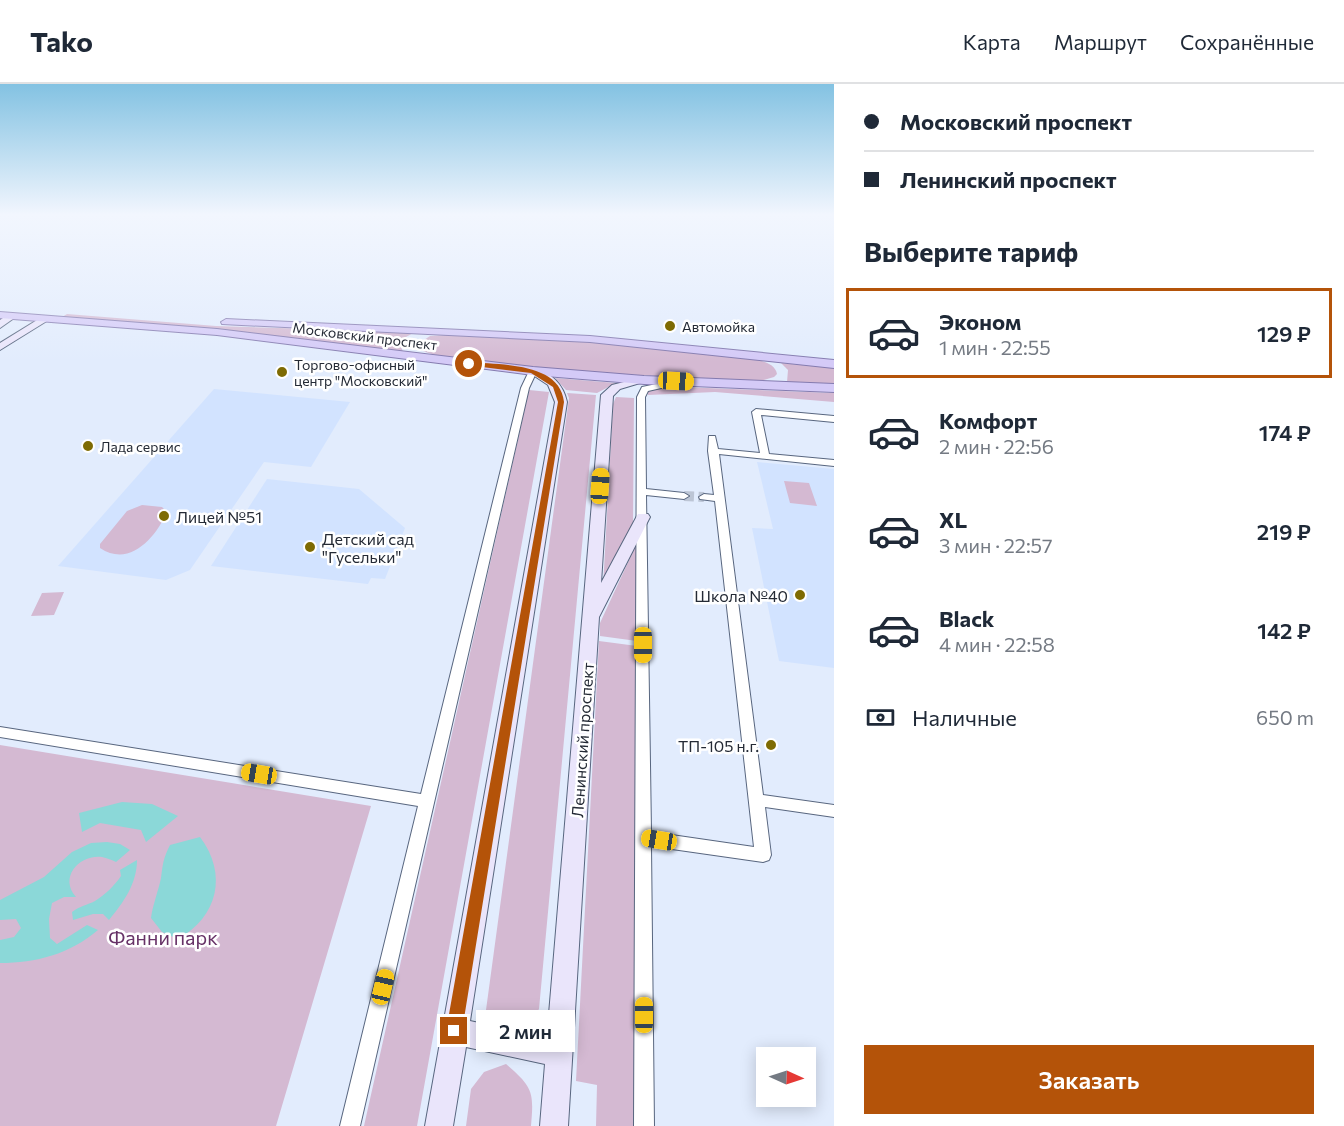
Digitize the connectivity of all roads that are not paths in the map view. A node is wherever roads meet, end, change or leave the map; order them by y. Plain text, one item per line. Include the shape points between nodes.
1 (0, 306) edge
2 (24, 308) junction
3 (57, 311) junction
4 (0, 315) edge
5 (12, 316) junction
6 (45, 319) junction
7 (0, 325) edge
8 (441, 331) junction
9 (1, 346) edge
10 (745, 354) junction
11 (426, 359) junction
12 (834, 364) edge
13 (533, 371) junction
14 (644, 380) junction
15 (676, 381) junction
16 (756, 385) junction
17 (834, 388) edge
18 (834, 419) edge
19 (712, 438) dead end
20 (713, 451) junction
21 (765, 456) junction
22 (834, 463) edge
23 (642, 492) junction
24 (684, 496) tunnel mouth
25 (704, 497) tunnel mouth
26 (720, 499) junction
27 (643, 517) junction
28 (590, 622) junction
29 (0, 732) edge
30 (756, 800) junction
31 (428, 801) junction
32 (834, 811) edge
33 (643, 837) junction
34 (454, 1031) junction
35 (560, 1054) junction
36 (350, 1126) edge
37 (439, 1126) edge
38 (554, 1126) edge
39 (644, 1126) edge

1 - 2 main road, Московский проспект
2 - 3 main road, Московский проспект
2 - 5 main road
3 - 6 main road
3 - 8 main road, Московский проспект
4 - 5 main road, Московский проспект
5 - 6 main road, Московский проспект
5 - 7 main road
6 - 9 main road
6 - 11 main road, Московский проспект via 210,332
8 - 10 main road, Московский проспект via 590,339
8 - 11 main road via 419,335 410,343 411,351
10 - 12 main road, Московский проспект
10 - 16 main road via 774,363 781,371 778,379
11 - 13 main road, Московский проспект
13 - 14 main road, Московский проспект
13 - 31 street via 525,388
13 - 34 main road via 556,385 561,402
14 - 15 main road, Московский проспект
14 - 28 main road, Ленинский проспект via 616,387 607,395
15 - 16 main road, Московский проспект
15 - 23 street via 645,389 641,397
16 - 17 main road, Московский проспект
18 - 21 street via 756,412
19 - 20 street
20 - 21 street
20 - 26 street
21 - 22 street
23 - 24 street
23 - 27 street
25 - 26 street
26 - 30 street
27 - 28 main road
27 - 33 street
28 - 35 main road, Ленинский проспект
29 - 31 street
30 - 32 street
30 - 33 street via 763,855
31 - 36 street
33 - 39 street
34 - 35 main road
34 - 37 main road
35 - 38 main road, Ленинский проспект

